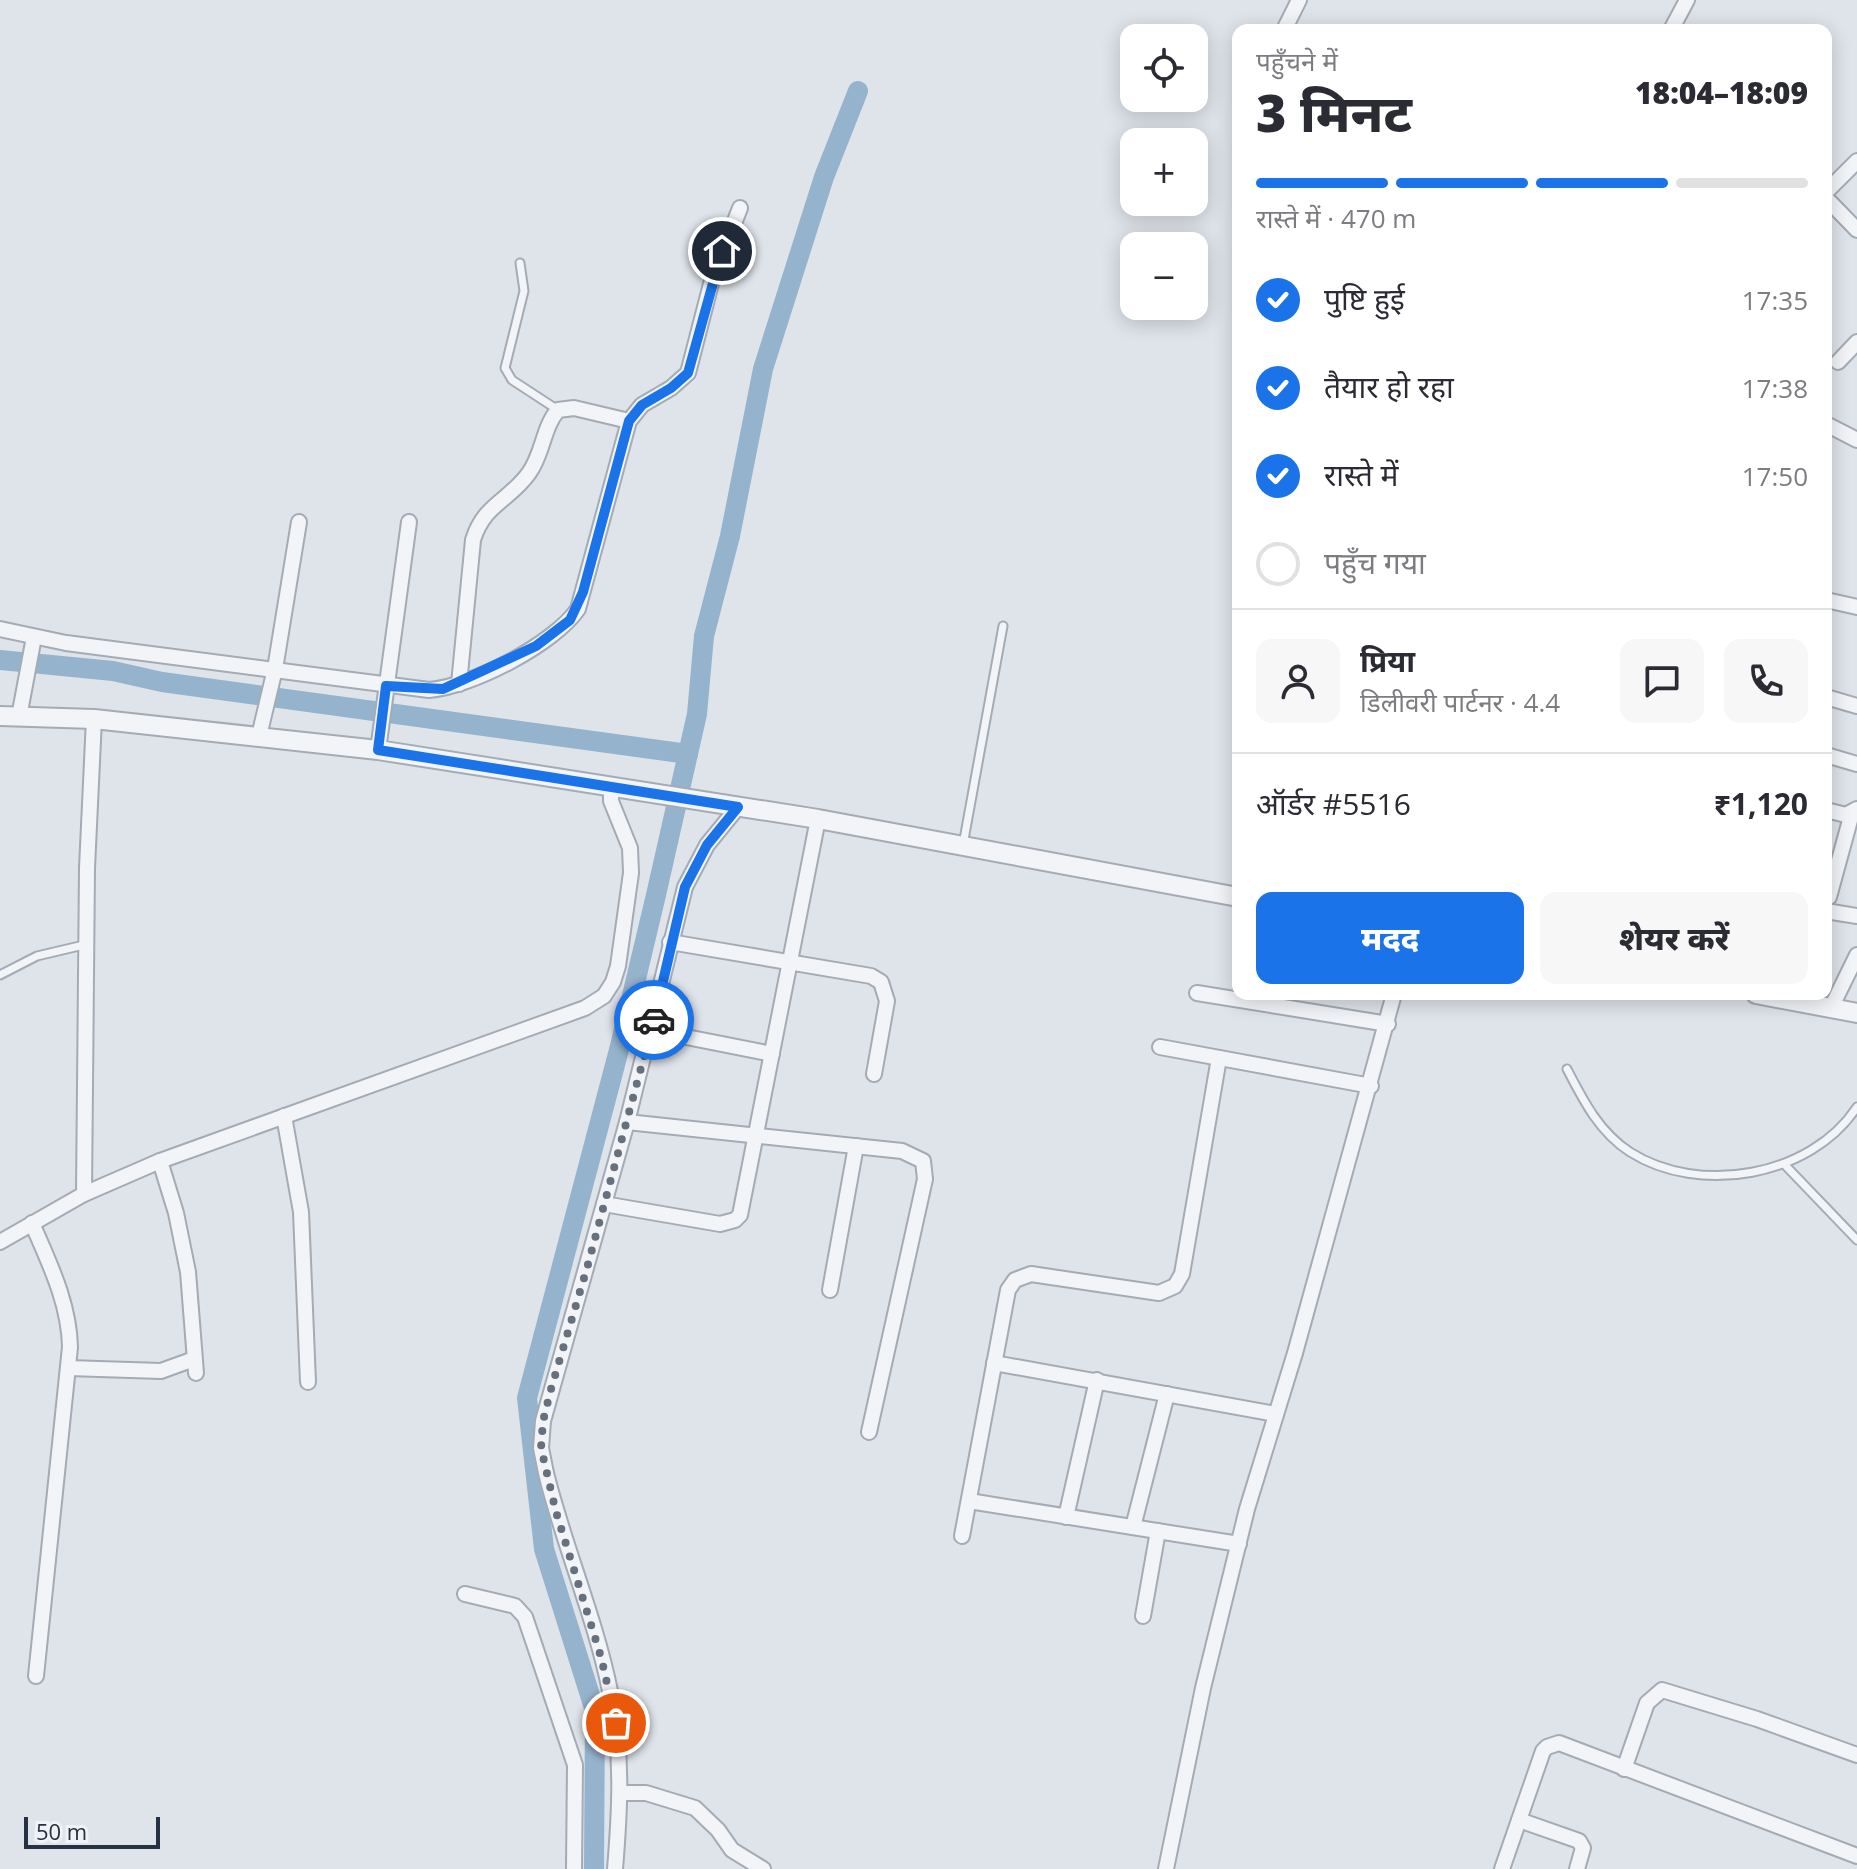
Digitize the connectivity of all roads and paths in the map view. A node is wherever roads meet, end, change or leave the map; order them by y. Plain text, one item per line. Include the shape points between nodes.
1 (1299, 0) edge
2 (1687, 0) edge
3 (1287, 24) edge
4 (1674, 24) edge
5 (1857, 161) edge
6 (1832, 188) edge
7 (1832, 202) edge
8 (740, 208) dead end
9 (1857, 230) edge
10 (520, 263) dead end
11 (1857, 342) edge
12 (1838, 362) dead end
13 (558, 410) junction
14 (629, 421) junction
15 (1832, 427) edge
16 (1857, 440) edge
17 (299, 522) dead end
18 (409, 522) dead end
19 (1832, 601) edge
20 (1857, 607) edge
21 (1003, 626) dead end
22 (0, 629) edge
23 (34, 637) junction
24 (275, 669) junction
25 (459, 684) junction
26 (386, 686) junction
27 (1857, 689) edge
28 (1832, 699) edge
29 (1855, 705) edge
30 (0, 716) edge
31 (19, 717) junction
32 (94, 719) junction
33 (259, 736) junction
34 (378, 750) junction
35 (1832, 757) edge
36 (1857, 764) edge
37 (611, 789) junction
38 (731, 806) junction
39 (1855, 811) edge
40 (1832, 812) edge
41 (818, 819) junction
42 (962, 847) junction
43 (1832, 890) edge
44 (1232, 896) edge
45 (1832, 906) edge
46 (1857, 916) edge
47 (670, 942) junction
48 (88, 944) junction
49 (1857, 955) edge
50 (789, 962) junction
51 (0, 975) edge
52 (1197, 993) dead end
53 (1232, 999) edge
54 (1240, 1000) edge
55 (1393, 1000) edge
56 (1788, 1000) edge
57 (1831, 1008) junction
58 (1857, 1013) edge
59 (1388, 1024) junction
60 (651, 1030) junction
61 (1160, 1047) dead end
62 (772, 1054) junction
63 (1219, 1058) junction
64 (1567, 1069) dead end
65 (874, 1074) dead end
66 (1371, 1086) junction
67 (1857, 1107) edge
68 (284, 1116) junction
69 (627, 1122) junction
70 (757, 1136) junction
71 (856, 1146) junction
72 (160, 1161) junction
73 (1785, 1165) junction
74 (84, 1194) junction
75 (604, 1204) junction
76 (32, 1223) junction
77 (1857, 1240) edge
78 (0, 1242) edge
79 (830, 1290) dead end
80 (994, 1363) junction
81 (68, 1368) junction
82 (1097, 1380) junction
83 (308, 1382) dead end
84 (1167, 1394) junction
85 (1276, 1414) junction
86 (869, 1432) dead end
87 (969, 1501) junction
88 (1066, 1517) junction
89 (1133, 1527) junction
90 (1158, 1531) junction
91 (962, 1536) dead end
92 (1239, 1544) junction
93 (465, 1594) dead end
94 (1143, 1616) dead end
95 (36, 1676) dead end
96 (1857, 1755) edge
97 (1624, 1769) junction
98 (621, 1793) junction
99 (1519, 1820) junction
100 (1857, 1856) edge
101 (574, 1869) edge
102 (615, 1869) edge
103 (763, 1869) edge
104 (1166, 1869) edge
105 (1502, 1869) edge
106 (1577, 1869) edge

1 - 3 street
2 - 4 street
5 - 6 street
7 - 9 street
8 - 14 street via 712,280 688,373 642,405
10 - 13 lane via 524,291 505,368 512,380
11 - 12 street
13 - 14 street via 574,408
13 - 25 street via 529,474 478,523
14 - 25 street via 578,609 536,646
15 - 16 street
17 - 24 street
18 - 26 street
19 - 20 street
21 - 42 lane
22 - 23 street
23 - 24 street
23 - 31 street
24 - 26 street
24 - 33 street
25 - 26 street via 429,690
26 - 34 street
27 - 29 street
28 - 29 street
30 - 31 street
31 - 32 street
32 - 33 street
32 - 48 street
33 - 34 street
34 - 37 street
35 - 36 street
37 - 38 street
37 - 68 street via 633,859 618,966 604,996 585,1008
38 - 41 street
38 - 47 street via 695,863
39 - 40 street
39 - 43 street
41 - 42 street
41 - 50 street
42 - 44 street
45 - 46 street
47 - 50 street
47 - 60 street
48 - 51 lane via 37,956
48 - 74 street
49 - 57 street
50 - 62 street
50 - 65 street via 881,982 887,1001
52 - 53 street
54 - 59 street
55 - 59 street
56 - 57 street
57 - 58 street
59 - 66 street
60 - 62 street
60 - 69 street
61 - 63 street
62 - 70 street
63 - 66 street
63 - 80 street via 1180,1281 1159,1293 1021,1276 1008,1290
64 - 73 lane via 1601,1127 1629,1151 1664,1168 1727,1174
66 - 85 street
67 - 73 lane via 1818,1146
68 - 72 street
68 - 83 street via 301,1212
69 - 70 street
69 - 75 street
70 - 71 street
70 - 75 street via 743,1206 729,1223
71 - 79 street
71 - 86 street via 916,1155 926,1170
72 - 74 street
72 - 81 street via 183,1244 195,1366 161,1371
73 - 77 lane
74 - 76 street
75 - 98 street via 551,1389 541,1448 610,1691
76 - 78 street
76 - 81 street via 69,1324
80 - 82 street
80 - 87 street
81 - 95 street
82 - 84 street
82 - 88 street
84 - 85 street
84 - 89 street
85 - 92 street
87 - 88 street
87 - 91 street
88 - 89 street
89 - 90 street
90 - 92 street
90 - 94 street
92 - 104 street
93 - 101 street via 515,1606 525,1617 575,1765
96 - 97 street via 1662,1690 1647,1703
97 - 99 street via 1552,1744 1543,1751
97 - 100 street
98 - 102 street
98 - 103 street via 646,1793 695,1808 732,1850
99 - 105 street
99 - 106 street via 1579,1841 1583,1848

